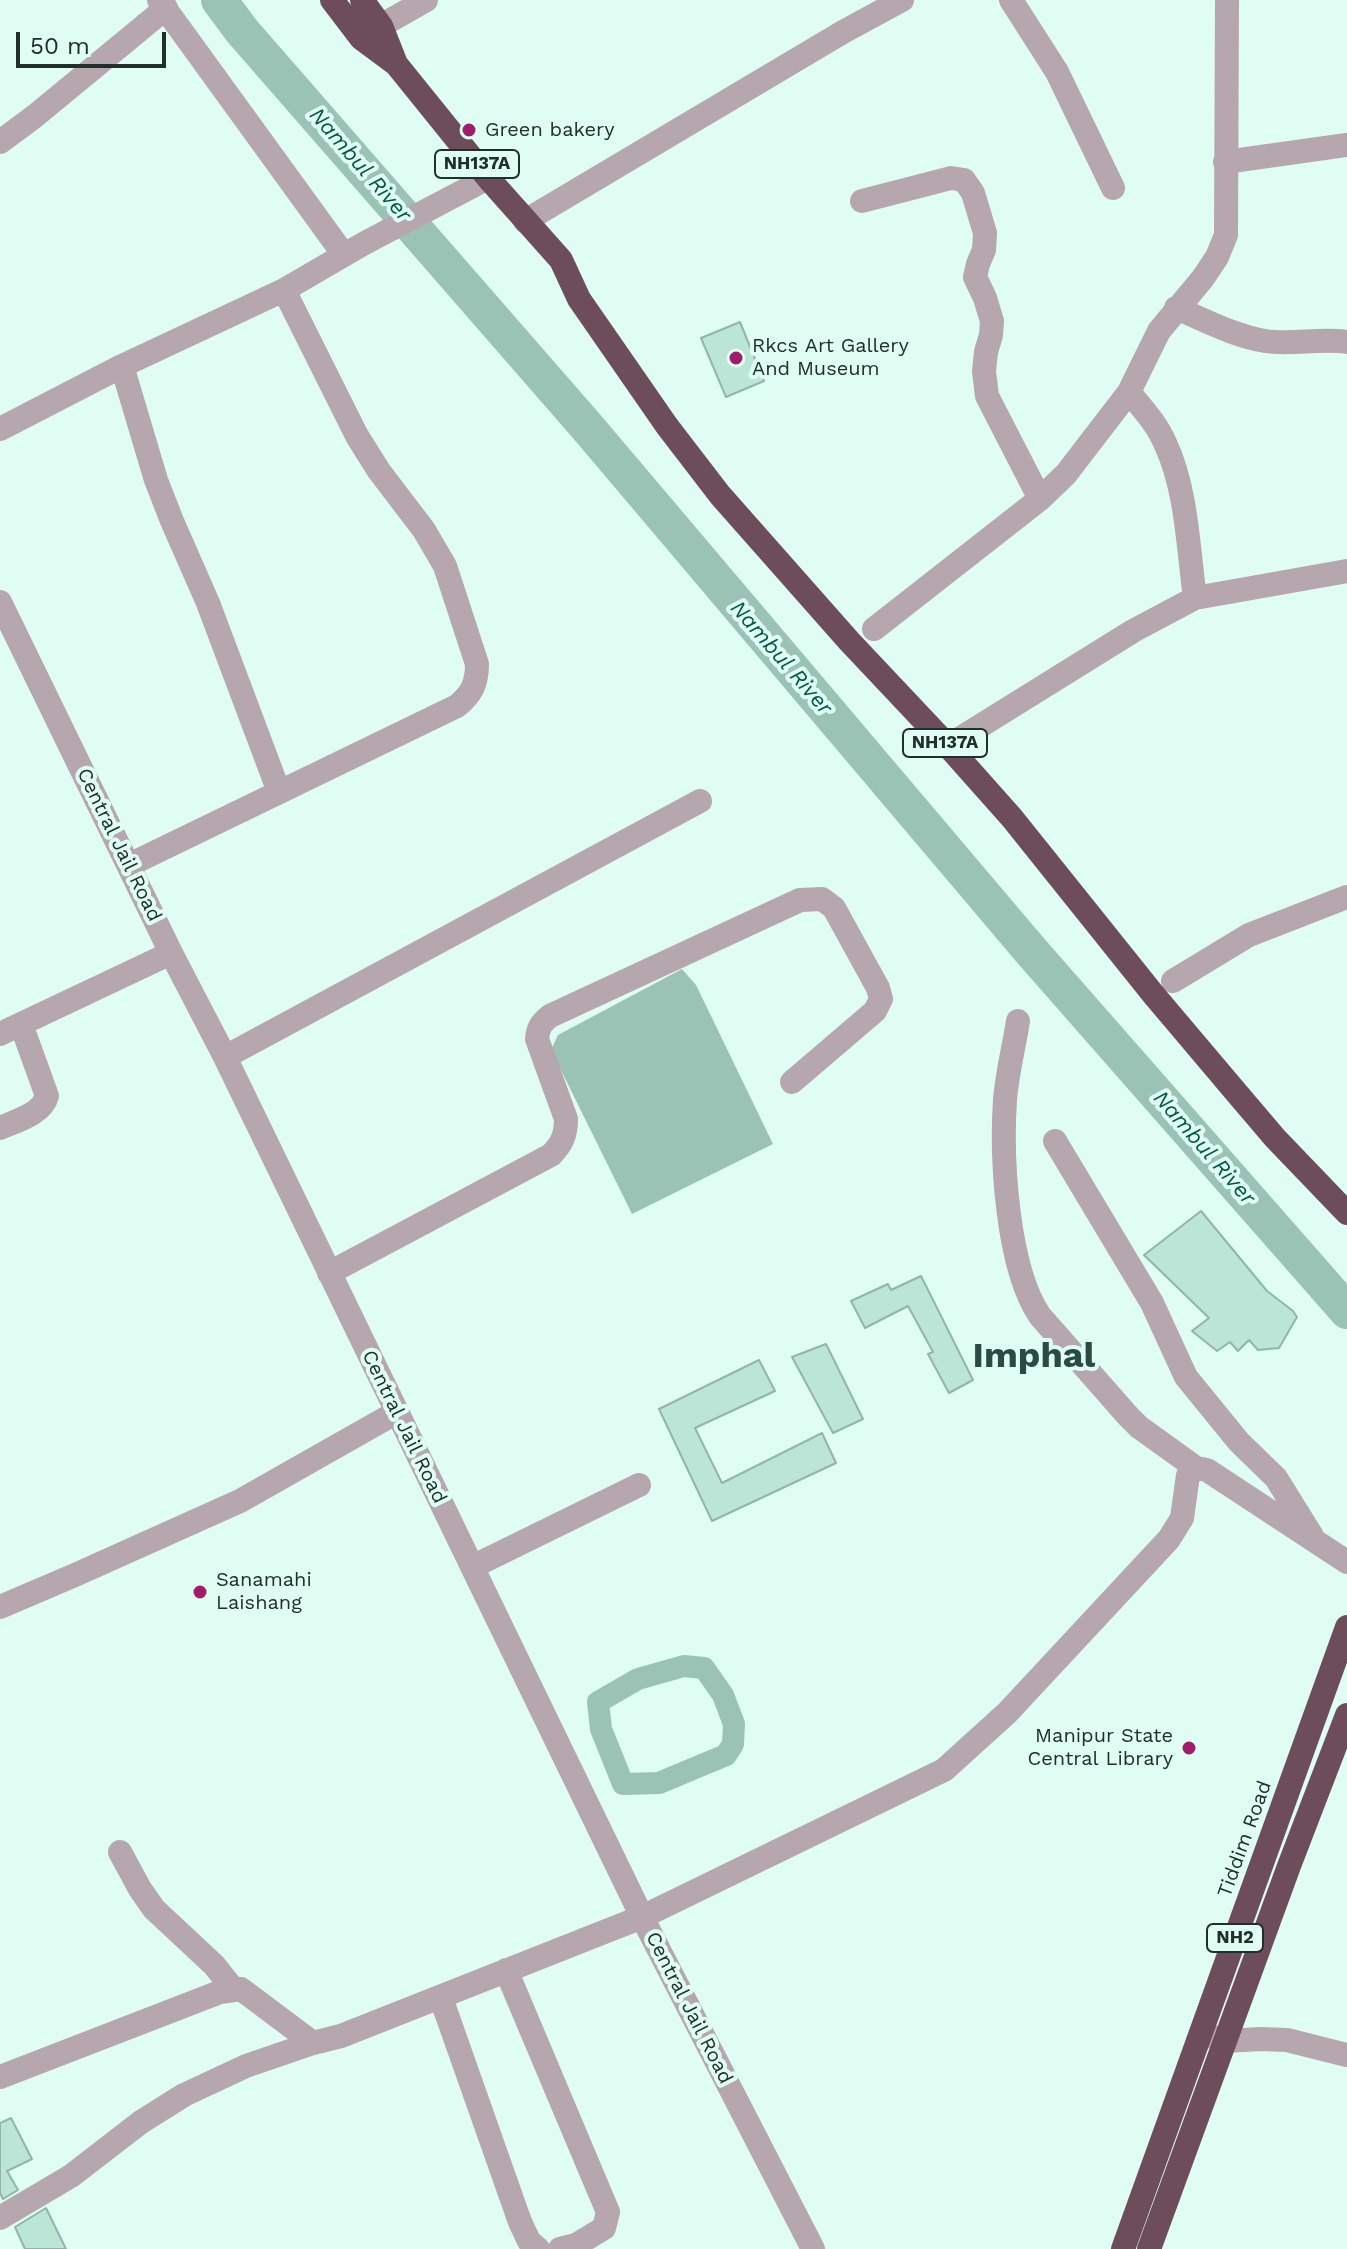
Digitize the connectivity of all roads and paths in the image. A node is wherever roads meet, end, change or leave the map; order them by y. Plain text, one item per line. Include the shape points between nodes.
1 (332, 0) edge
2 (362, 0) edge
3 (426, 0) edge
4 (902, 0) edge
5 (1011, 0) edge
6 (1227, 0) edge
7 (162, 4) edge
8 (371, 32) junction
9 (0, 142) edge
10 (1347, 145) edge
11 (1225, 162) junction
12 (488, 178) junction
13 (1113, 188) dead end
14 (862, 201) dead end
15 (525, 221) junction
16 (354, 249) junction
17 (284, 290) junction
18 (1176, 308) junction
19 (1347, 342) edge
20 (122, 366) junction
21 (1129, 392) junction
22 (0, 429) edge
23 (1040, 499) junction
24 (1347, 571) edge
25 (1195, 598) junction
26 (0, 602) edge
27 (874, 629) dead end
28 (948, 746) junction
29 (279, 792) junction
30 (700, 801) dead end
31 (129, 865) junction
32 (1347, 897) edge
33 (171, 953) junction
34 (1173, 981) dead end
35 (1018, 1021) dead end
36 (10, 1029) edge
37 (225, 1057) junction
38 (792, 1082) dead end
39 (2, 1121) edge
40 (1055, 1141) dead end
41 (1347, 1213) edge
42 (329, 1273) junction
43 (397, 1412) junction
44 (1196, 1468) junction
45 (639, 1485) dead end
46 (1315, 1541) junction
47 (1347, 1562) edge
48 (472, 1567) junction
49 (0, 1607) edge
50 (1347, 1627) edge
51 (1347, 1715) edge
52 (120, 1852) dead end
53 (642, 1917) junction
54 (506, 1970) junction
55 (234, 1990) junction
56 (441, 1998) junction
57 (1201, 2033) junction
58 (1225, 2041) junction
59 (313, 2043) junction
60 (1347, 2055) edge
61 (0, 2077) edge
62 (0, 2218) edge
63 (538, 2249) edge
64 (560, 2249) edge
65 (813, 2249) edge
66 (1123, 2249) edge
67 (1149, 2249) edge

1 - 8 highway, NH137A
2 - 8 highway, NH137A
3 - 8 street
4 - 15 street
5 - 13 street via 1057,72
6 - 11 street
7 - 9 street
7 - 16 street
8 - 12 highway, NH137A
10 - 11 street
11 - 18 street via 1226,235 1203,278
12 - 15 highway, NH137A
12 - 16 street
14 - 23 street via 951,178 964,180 973,193 985,233 975,277 992,321 984,371 987,396
15 - 28 highway, NH137A via 561,260 579,299 720,495
16 - 17 street
17 - 20 street
17 - 29 street via 357,436 445,566 477,678 457,706
18 - 19 street via 1242,336
18 - 21 street
20 - 22 street
20 - 29 street via 156,480
21 - 23 street via 1066,474
21 - 25 street via 1165,442 1178,476
23 - 27 street
24 - 25 street
25 - 28 street
26 - 31 street, Central Jail Road
28 - 41 highway, NH137A via 1275,1138
29 - 31 street
30 - 37 street
31 - 33 street, Central Jail Road
32 - 34 street via 1249,935
33 - 36 street
33 - 37 street, Central Jail Road
35 - 44 street via 1005,1099 1005,1185 1027,1294 1040,1316 1128,1416
36 - 39 street via 47,1096 38,1110
37 - 42 street, Central Jail Road
38 - 42 street via 875,1011 881,999 834,908 822,899 800,900 550,1016 538,1029 537,1039 566,1119 562,1144 551,1155
40 - 46 street via 1152,1303 1186,1377 1276,1478
42 - 43 street, Central Jail Road
43 - 48 street, Central Jail Road
43 - 49 street via 240,1501
44 - 46 street via 1207,1470
44 - 53 street via 1188,1475 1182,1518 1169,1539 1007,1713 944,1770
45 - 48 street
46 - 47 street
48 - 53 street, Central Jail Road
50 - 57 highway, Tiddim Road / NH2
51 - 58 highway, NH2
52 - 55 street via 154,1909
53 - 54 street
53 - 65 street, Central Jail Road
54 - 56 street
54 - 64 street via 608,2212 604,2228
55 - 59 street via 241,1989
55 - 61 street
56 - 59 street
56 - 63 street via 520,2222
57 - 58 street
57 - 66 highway, Tiddim Road / NH2
58 - 60 street via 1287,2040
58 - 67 highway, NH2
59 - 62 street via 184,2095 71,2176

